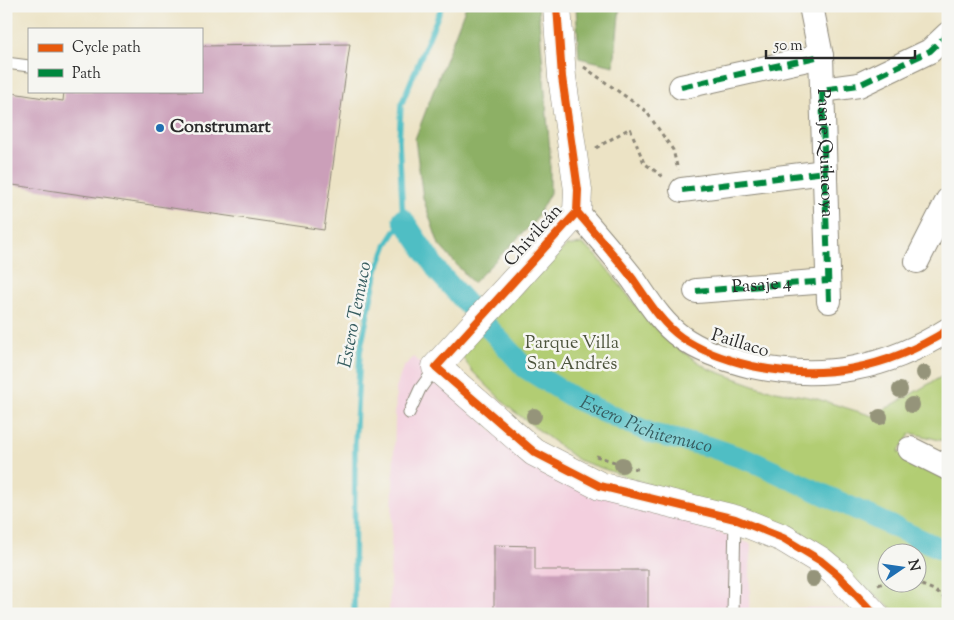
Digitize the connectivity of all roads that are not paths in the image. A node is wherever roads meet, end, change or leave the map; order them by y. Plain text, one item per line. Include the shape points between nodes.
1 (557, 6) edge
2 (811, 6) edge
3 (948, 34) edge
4 (821, 56) junction
5 (6, 63) edge
6 (28, 66) edge
7 (681, 86) dead end
8 (822, 90) junction
9 (825, 172) junction
10 (682, 190) road end
11 (948, 200) edge
12 (577, 212) junction
13 (917, 261) dead end
14 (696, 291) dead end
15 (828, 291) joint
16 (948, 330) edge
17 (436, 367) junction
18 (409, 413) dead end
19 (910, 450) dead end
20 (948, 468) edge
21 (735, 519) junction
22 (733, 614) edge
23 (874, 614) edge

1 - 12 street, Chivilcán via 578,190
2 - 4 street, Pasaje Quilacoya
3 - 8 street via 930,51 858,85
4 - 7 street
4 - 8 street, Pasaje Quilacoya
5 - 6 lane
8 - 9 street, Pasaje Quilacoya
9 - 10 street
9 - 15 street, Pasaje Quilacoya
11 - 13 street
12 - 16 street, Paillaco via 610,249 667,325 690,342 729,361 774,370 817,373 850,370 912,351
12 - 17 street, Chivilcán
14 - 15 street, Pasaje 4
17 - 18 lane via 420,389
17 - 21 street via 534,452 600,486
19 - 20 street
21 - 22 lane
21 - 23 street via 784,538 821,561

